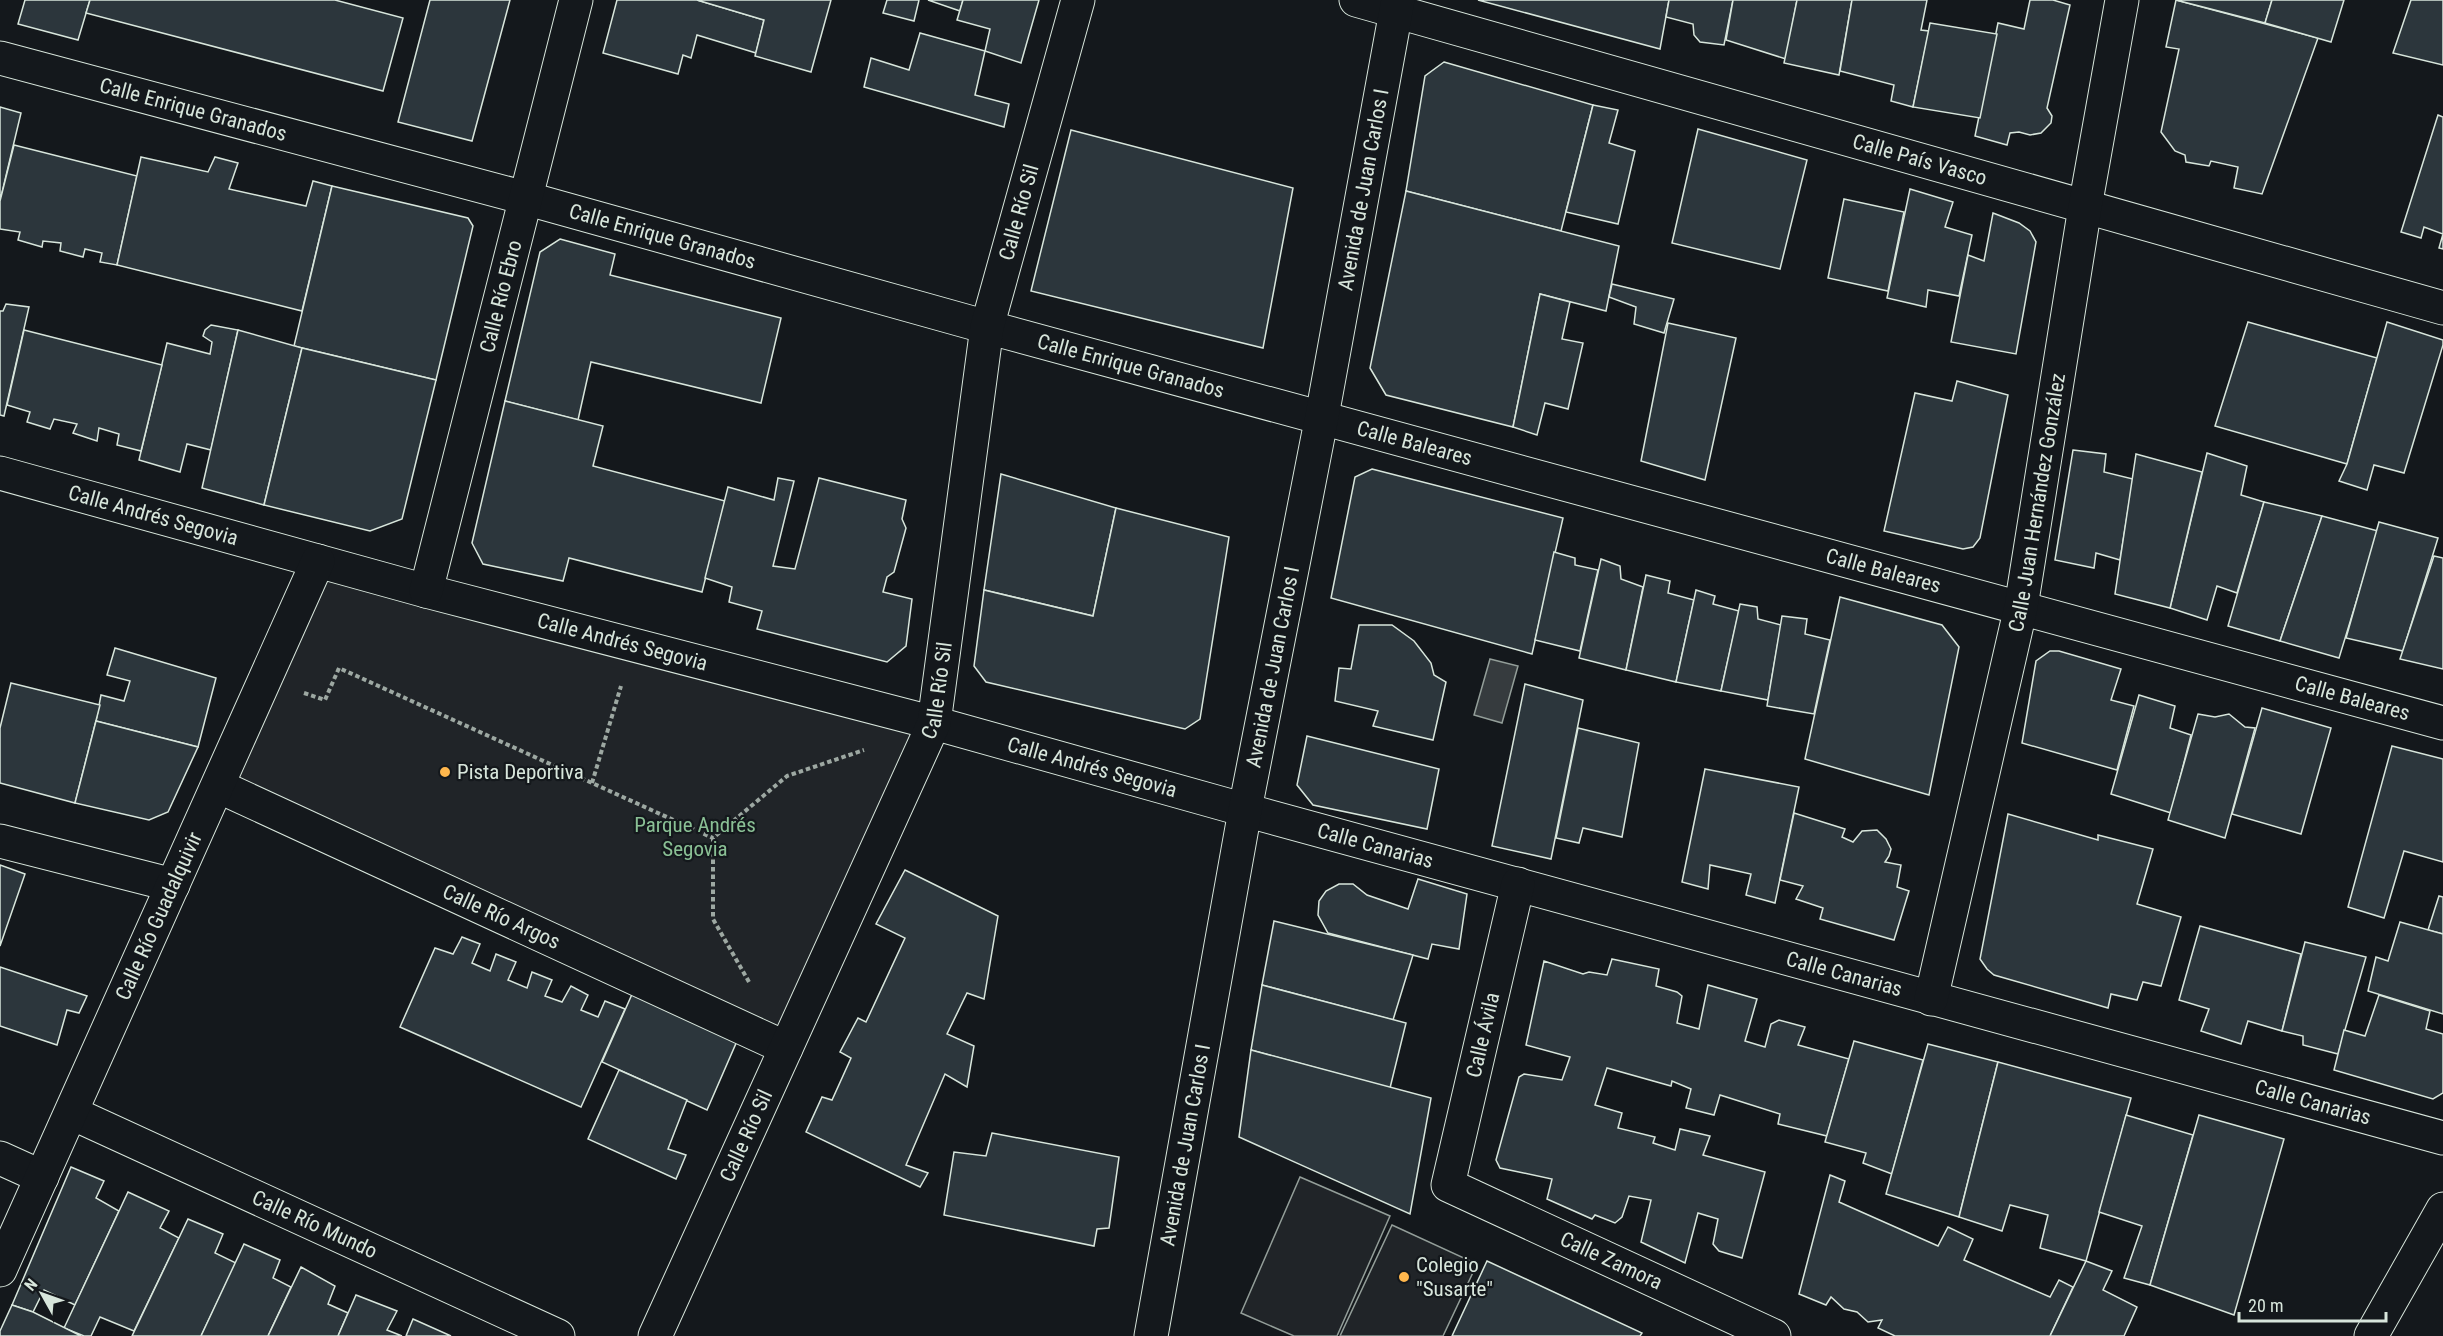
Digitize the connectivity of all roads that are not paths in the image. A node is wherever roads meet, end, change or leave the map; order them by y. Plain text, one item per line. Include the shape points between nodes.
1 (576, 0) edge
2 (1078, 0) edge
3 (1356, 0) edge
4 (2122, 0) edge
5 (1398, 6) edge
6 (0, 58) edge
7 (525, 198) junction
8 (2085, 207) junction
9 (2443, 308) edge
10 (987, 327) junction
11 (1322, 416) junction
12 (0, 473) edge
13 (318, 561) junction
14 (426, 591) junction
15 (2021, 607) junction
16 (934, 723) junction
17 (2443, 723) edge
18 (218, 786) junction
19 (1245, 810) junction
20 (0, 841) edge
21 (1518, 884) junction
22 (173, 885) junction
23 (1931, 999) junction
24 (786, 1048) junction
25 (72, 1113) junction
26 (2443, 1138) edge
27 (0, 1158) edge
28 (42, 1177) junction
29 (1448, 1185) joint
30 (2443, 1209) edge
31 (0, 1270) edge
32 (558, 1336) edge
33 (655, 1336) edge
34 (1151, 1336) edge
35 (1774, 1336) edge
36 (2371, 1336) edge

1 - 7 street, Calle Río Ebro
2 - 10 street, Calle Río Sil
3 - 5 street, Calle País Vasco
4 - 8 street, Calle Juan Hernández González
5 - 8 street, Calle País Vasco
5 - 11 street, Avenida de Juan Carlos I
6 - 7 street, Calle Enrique Granados
7 - 10 street, Calle Enrique Granados
7 - 14 street, Calle Río Ebro
8 - 9 street, Calle País Vasco
8 - 15 street, Calle Juan Hernández González
10 - 11 street, Calle Enrique Granados
10 - 16 street, Calle Río Sil
11 - 15 street, Calle Baleares
11 - 19 street, Avenida de Juan Carlos I
12 - 13 street, Calle Andrés Segovia
13 - 14 street, Calle Andrés Segovia
13 - 18 street, Calle Río Guadalquivir
14 - 16 street, Calle Andrés Segovia
15 - 17 street, Calle Baleares
15 - 23 street, Calle Juan Hernández González
16 - 19 street, Calle Andrés Segovia
16 - 24 street, Calle Río Sil
18 - 22 street, Calle Río Guadalquivir
18 - 24 street, Calle Río Argos
19 - 21 street, Calle Canarias
19 - 34 street, Avenida de Juan Carlos I
20 - 22 street
21 - 23 street, Calle Canarias
21 - 29 street, Calle Ávila
22 - 25 street, Calle Río Guadalquivir
23 - 26 street, Calle Canarias
24 - 33 street, Calle Río Sil
25 - 28 street, Calle Río Guadalquivir
25 - 32 street, Calle Río Mundo
27 - 28 street
28 - 31 street, Calle Río Guadalquivir
29 - 35 street, Calle Zamora
30 - 36 street

